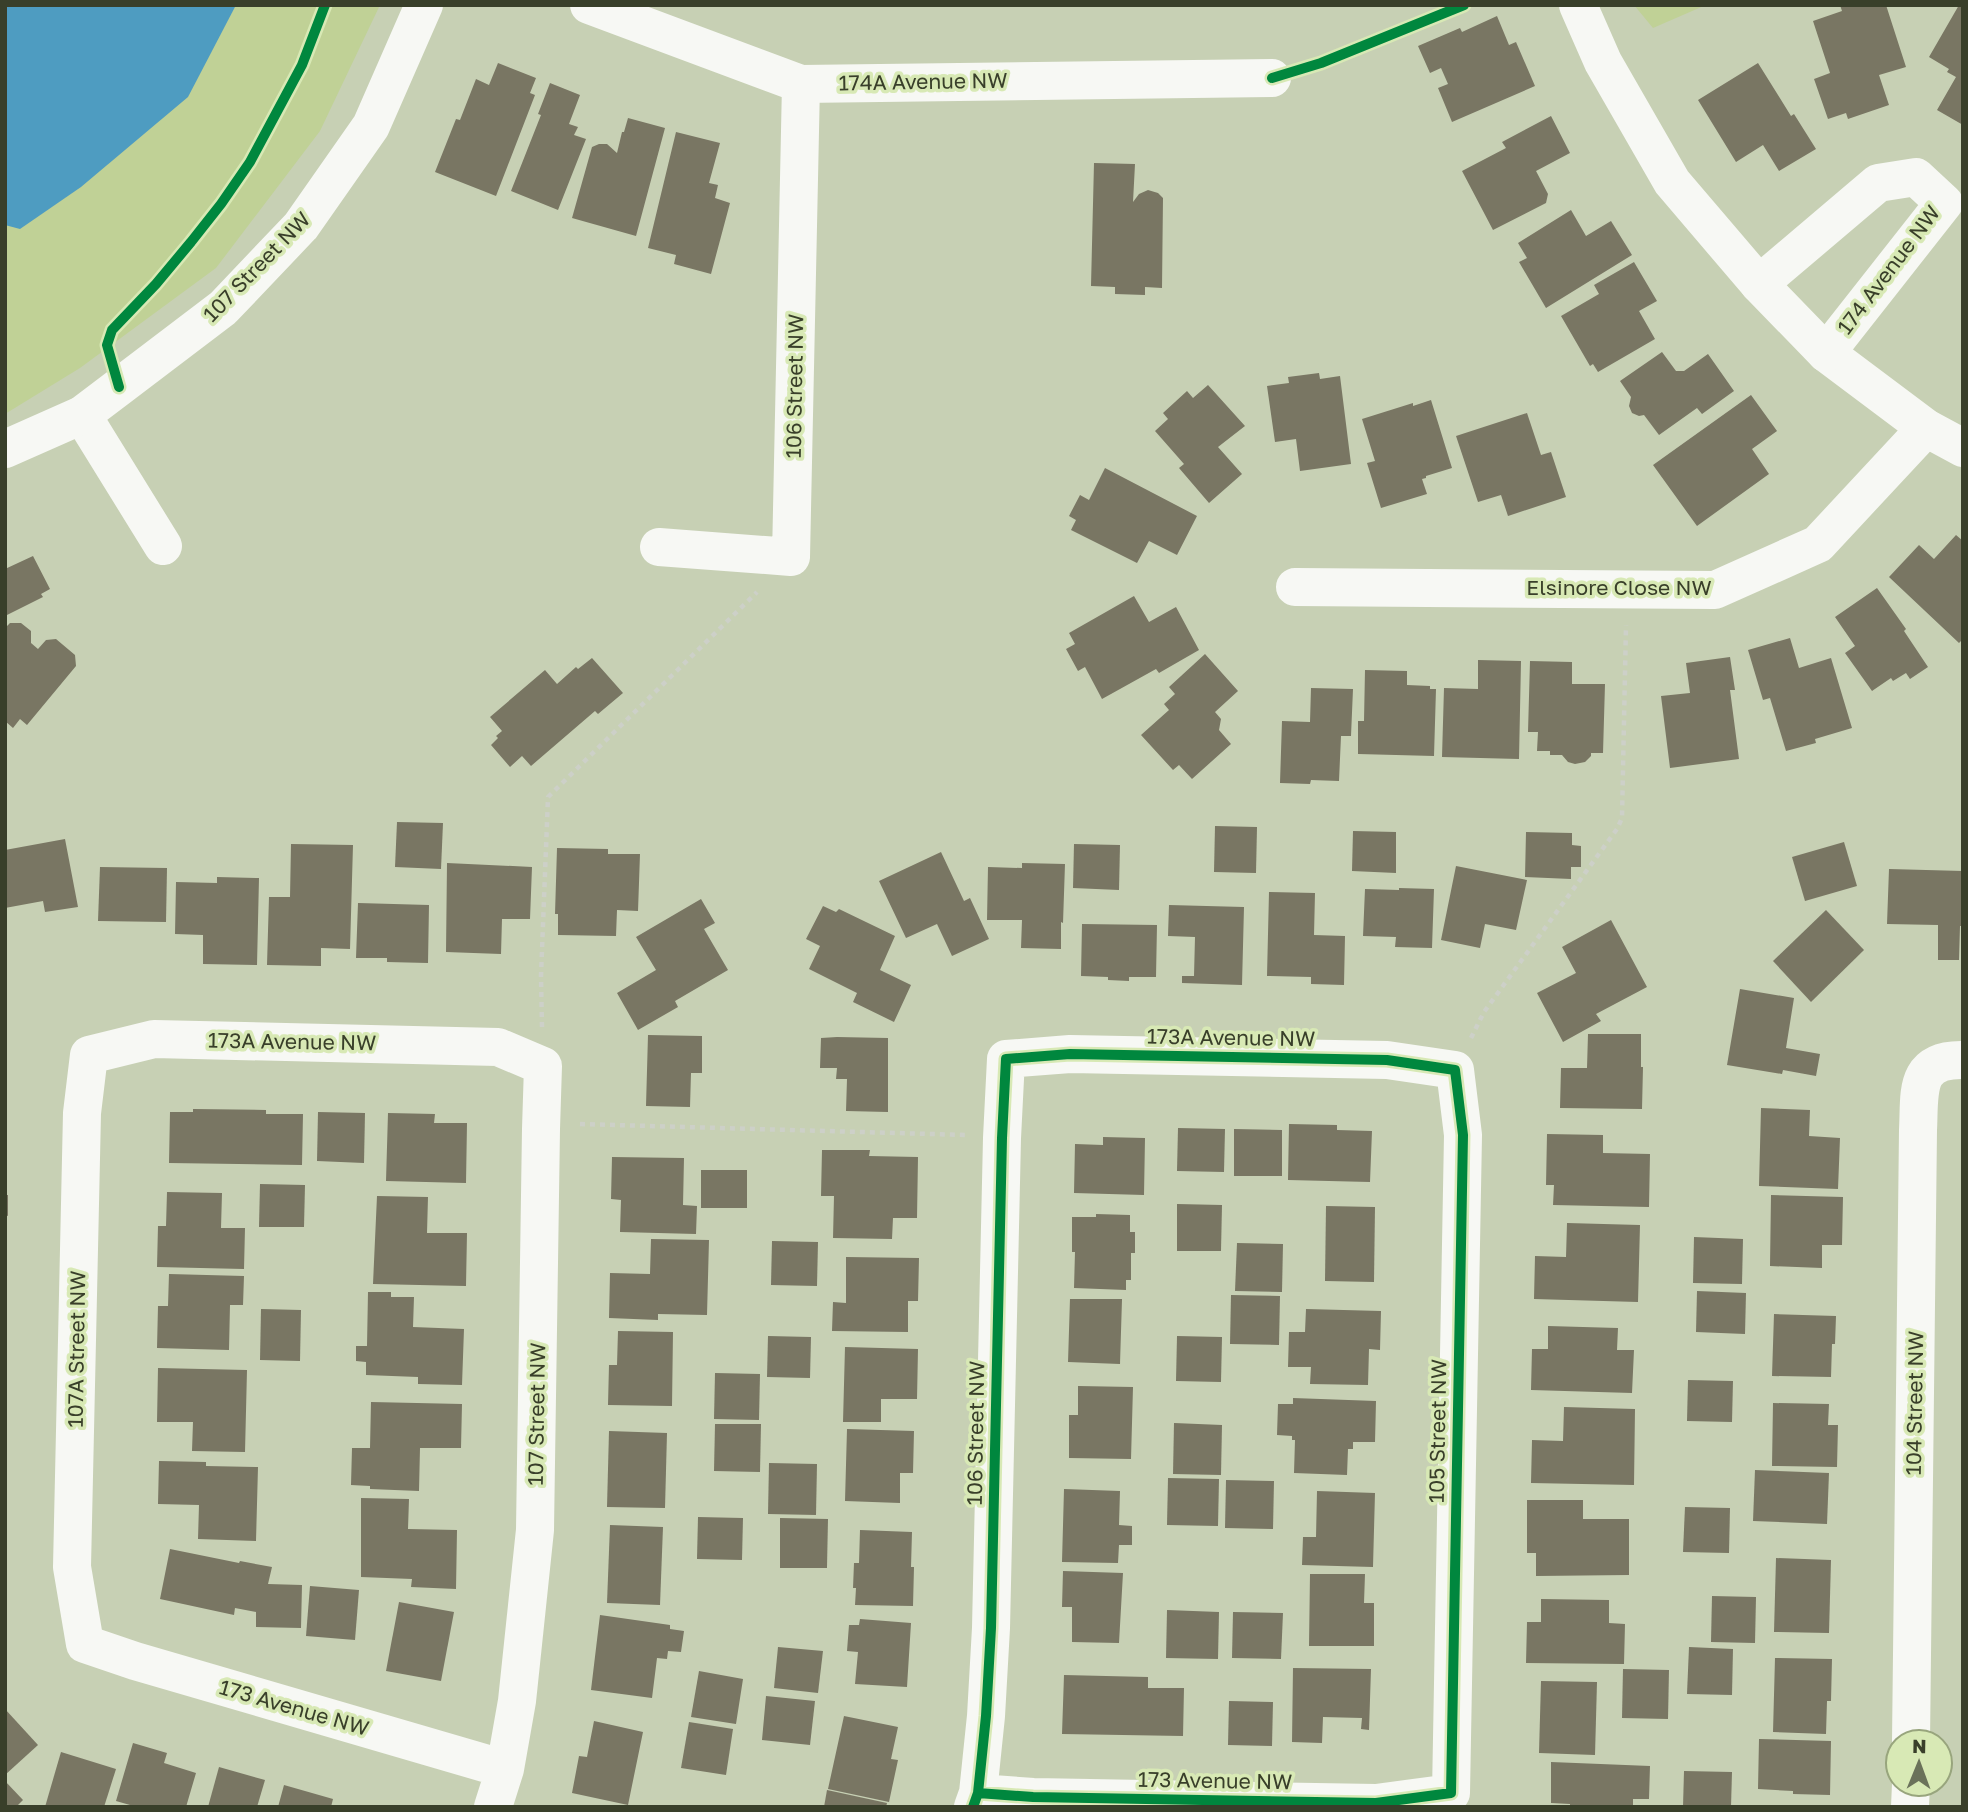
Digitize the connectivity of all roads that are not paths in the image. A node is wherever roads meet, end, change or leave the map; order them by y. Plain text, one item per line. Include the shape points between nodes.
1 (424, 5) edge
2 (589, 5) edge
3 (1578, 5) edge
4 (1272, 78) dead end
5 (801, 84) junction
6 (1759, 284) junction
7 (1826, 353) junction
8 (82, 415) junction
9 (1926, 428) junction
10 (1963, 448) edge
11 (5, 449) edge
12 (163, 546) dead end
13 (659, 547) dead end
14 (1295, 587) dead end
15 (89, 1055) joint
16 (1006, 1059) joint
17 (1946, 1064) edge
18 (543, 1066) joint
19 (1455, 1070) joint
20 (85, 1644) joint
21 (1911, 1728) edge
22 (505, 1769) junction
23 (1451, 1793) joint
24 (976, 1800) edge
25 (493, 1807) edge

1 - 8 street, 107 Street NW via 371,126 300,226 223,308
2 - 5 street, 174A Avenue NW
3 - 6 street, 174 Avenue NW via 1603,62 1672,182
4 - 5 street, 174A Avenue NW
5 - 13 street, 106 Street NW via 791,556
6 - 7 street, 174 Avenue NW
6 - 7 street, 174 Avenue NW via 1878,183 1916,177 1944,204
7 - 9 street, 174 Avenue NW
8 - 11 street
8 - 12 street
9 - 10 street, 174 Avenue NW
9 - 14 street, Elsinore Close NW via 1818,544 1716,590
15 - 18 street, 173A Avenue NW via 154,1040 498,1047
15 - 20 street, 107A Street NW via 82,1113 72,1567
16 - 19 street, 173A Avenue NW via 1070,1054 1387,1060
16 - 24 street, 106 Street NW via 991,1628
17 - 21 street, 104 Street NW via 1922,1079 1918,1130
18 - 22 street, 107 Street NW via 535,1530
19 - 23 street, 105 Street NW via 1463,1135
20 - 22 street, 173 Avenue NW
22 - 25 street, 107 Street NW
23 - 24 street, 173 Avenue NW via 1376,1803

